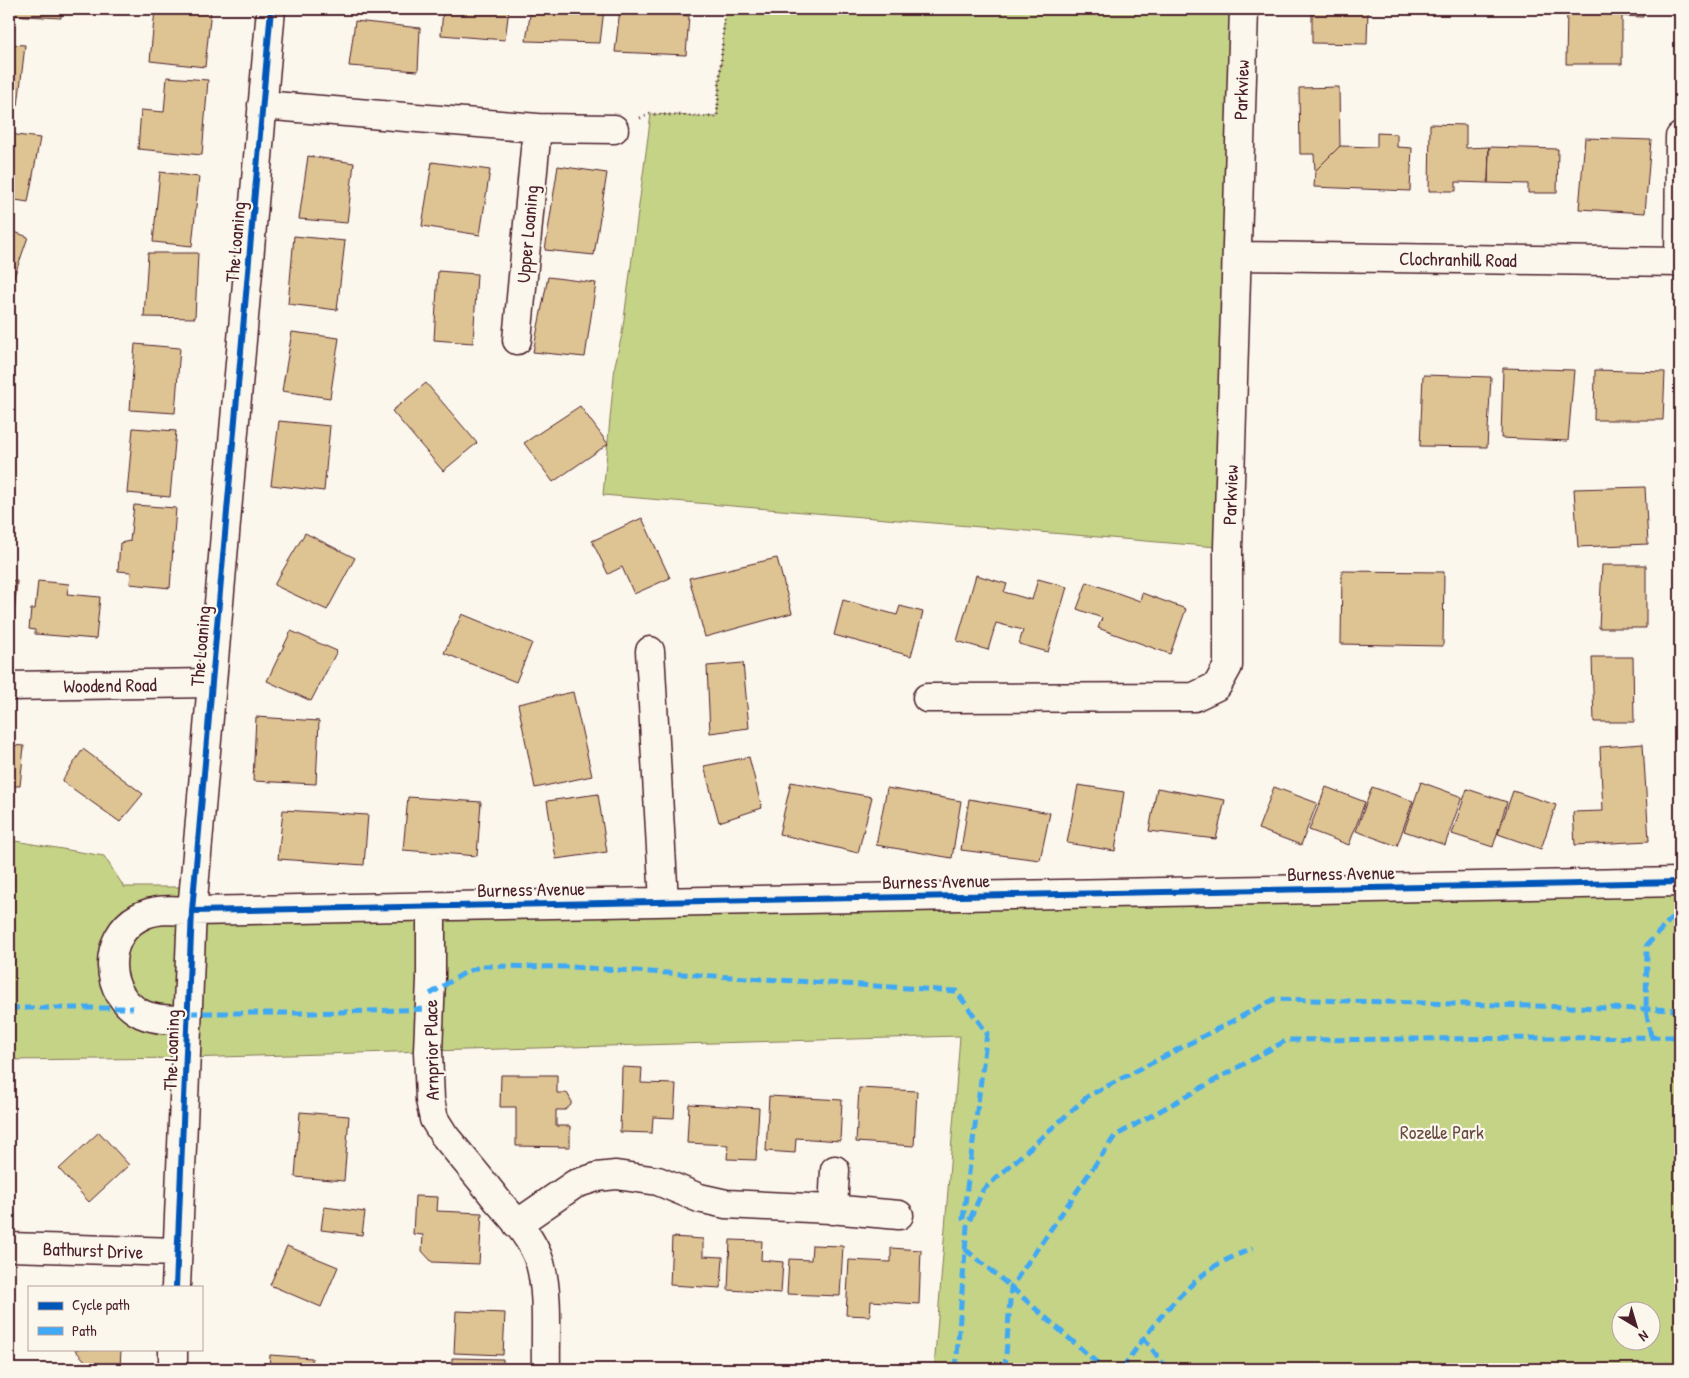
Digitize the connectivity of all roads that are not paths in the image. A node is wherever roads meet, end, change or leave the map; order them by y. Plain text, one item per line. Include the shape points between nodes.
1 (271, 9) edge
2 (1244, 9) edge
3 (262, 105) junction
4 (537, 128) junction
5 (614, 129) road end
6 (1680, 137) edge
7 (1237, 256) junction
8 (1680, 262) edge
9 (518, 340) dead end
10 (650, 651) dead end
11 (212, 683) junction
12 (9, 686) edge
13 (927, 698) dead end
14 (1680, 882) edge
15 (664, 902) junction
16 (431, 907) junction
17 (192, 911) junction
18 (187, 1020) junction
19 (835, 1170) dead end
20 (833, 1210) junction
21 (899, 1215) dead end
22 (517, 1224) junction
23 (9, 1247) edge
24 (177, 1252) junction
25 (176, 1286) edge
26 (173, 1350) edge
27 (173, 1369) edge
28 (546, 1369) edge

1 - 3 street, The Loaning
2 - 7 street, Parkview
3 - 4 street
3 - 11 street, The Loaning
4 - 5 street
4 - 9 street, Upper Loaning
6 - 8 street
7 - 8 street, Clochranhill Road
7 - 13 street, Parkview via 1228,548 1228,666 1217,686 1194,696
10 - 15 street
11 - 12 street, Woodend Road
11 - 17 street, The Loaning
14 - 15 street, Burness Avenue
15 - 16 street, Burness Avenue
16 - 17 street, Burness Avenue
16 - 22 street, Arnprior Place via 428,1051 434,1119
17 - 18 street, The Loaning
17 - 18 street, Burness Avenue via 164,909 139,917 119,938 111,964 119,993 133,1008 151,1017
18 - 24 street, The Loaning
19 - 20 street
20 - 21 street
20 - 22 street via 726,1204 699,1198 658,1181 616,1175 575,1184
22 - 28 street, Arnprior Place via 539,1260 543,1277
23 - 24 street, Bathurst Drive
24 - 25 street, The Loaning
26 - 27 street

